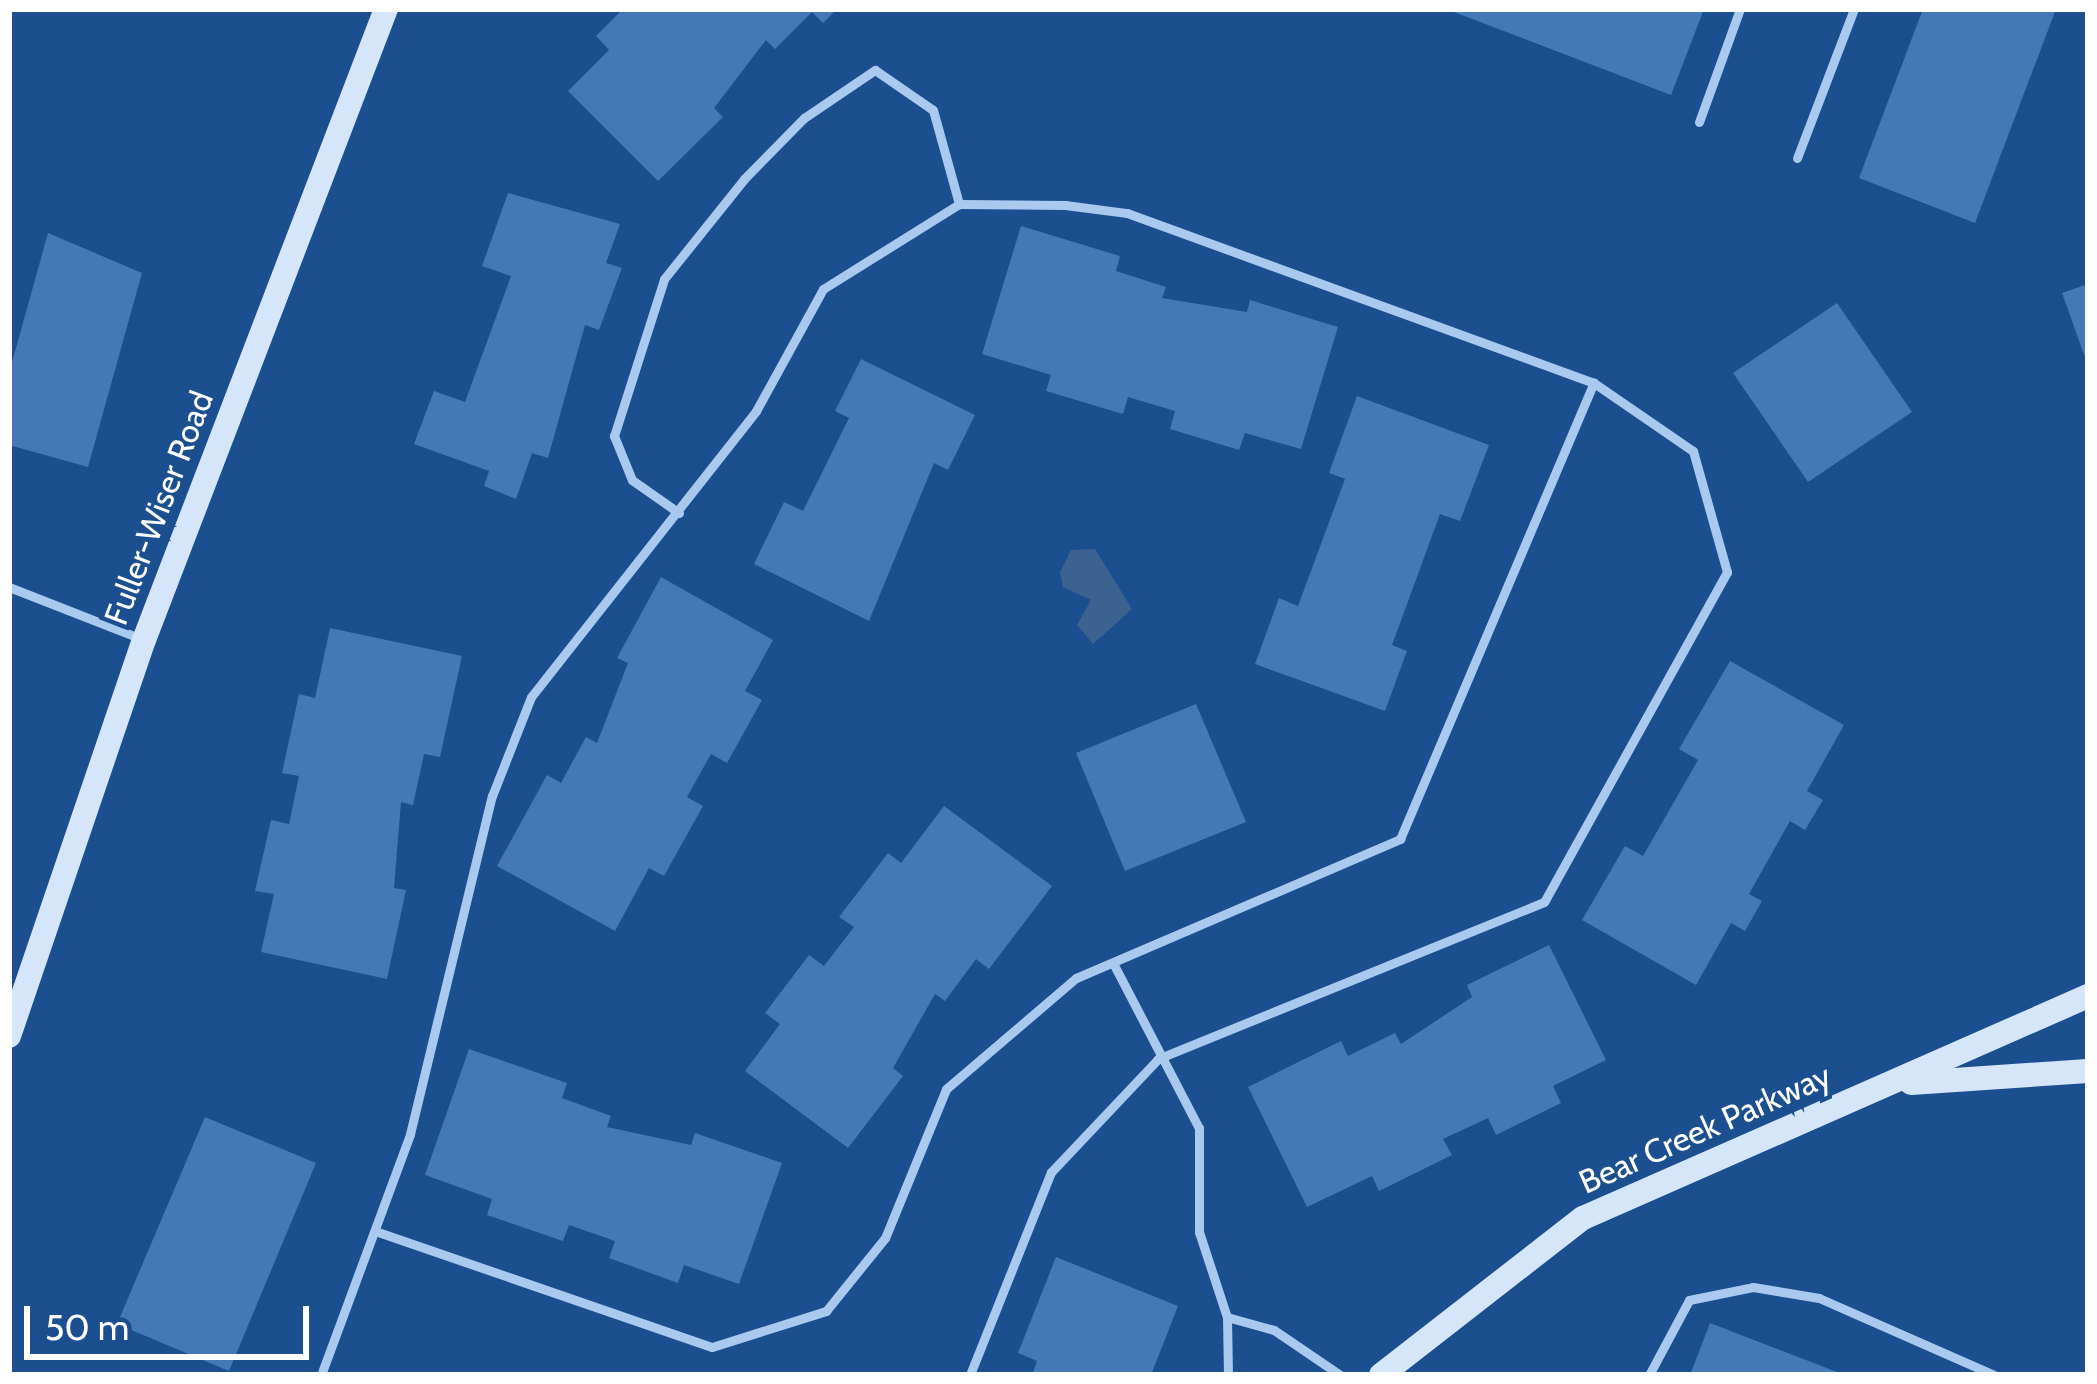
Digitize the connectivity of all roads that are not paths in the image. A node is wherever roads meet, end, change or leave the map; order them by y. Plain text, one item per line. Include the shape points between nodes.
1 (386, 9) edge
2 (1741, 9) edge
3 (1854, 9) edge
4 (1699, 122) dead end
5 (1797, 158) dead end
6 (959, 204) junction
7 (1594, 382) junction
8 (679, 514) junction
9 (9, 586) edge
10 (144, 640) junction
11 (1114, 963) junction
12 (2088, 996) edge
13 (9, 1036) edge
14 (1158, 1059) junction
15 (2088, 1072) edge
16 (1890, 1084) junction
17 (375, 1231) junction
18 (1227, 1317) junction
19 (321, 1375) edge
20 (970, 1375) edge
21 (1228, 1375) edge
22 (1340, 1375) edge
23 (1381, 1375) edge
24 (1649, 1375) edge
25 (1994, 1375) edge

1 - 10 street, Fuller-Wiser Road
2 - 4 lane
3 - 5 lane
6 - 7 lane via 1126,213
6 - 8 lane via 823,290 756,411
6 - 8 lane via 933,110 875,70 804,118 744,179 664,279 614,436 632,480
7 - 11 lane via 1400,839
7 - 14 lane via 1693,451 1727,572 1544,902
8 - 17 lane via 531,697 492,796
9 - 10 lane
10 - 13 street, Fuller-Wiser Road
11 - 14 lane
11 - 17 lane via 1076,978 946,1089 885,1238 826,1311 712,1347
12 - 16 street, Bear Creek Parkway
14 - 18 lane via 1198,1128 1199,1232
14 - 20 lane via 1051,1172
15 - 16 street, Bear Creek Parkway
16 - 23 street, Bear Creek Parkway via 1583,1218
17 - 19 lane
18 - 21 lane
18 - 22 lane via 1274,1330
24 - 25 lane via 1689,1300 1753,1287 1819,1298

